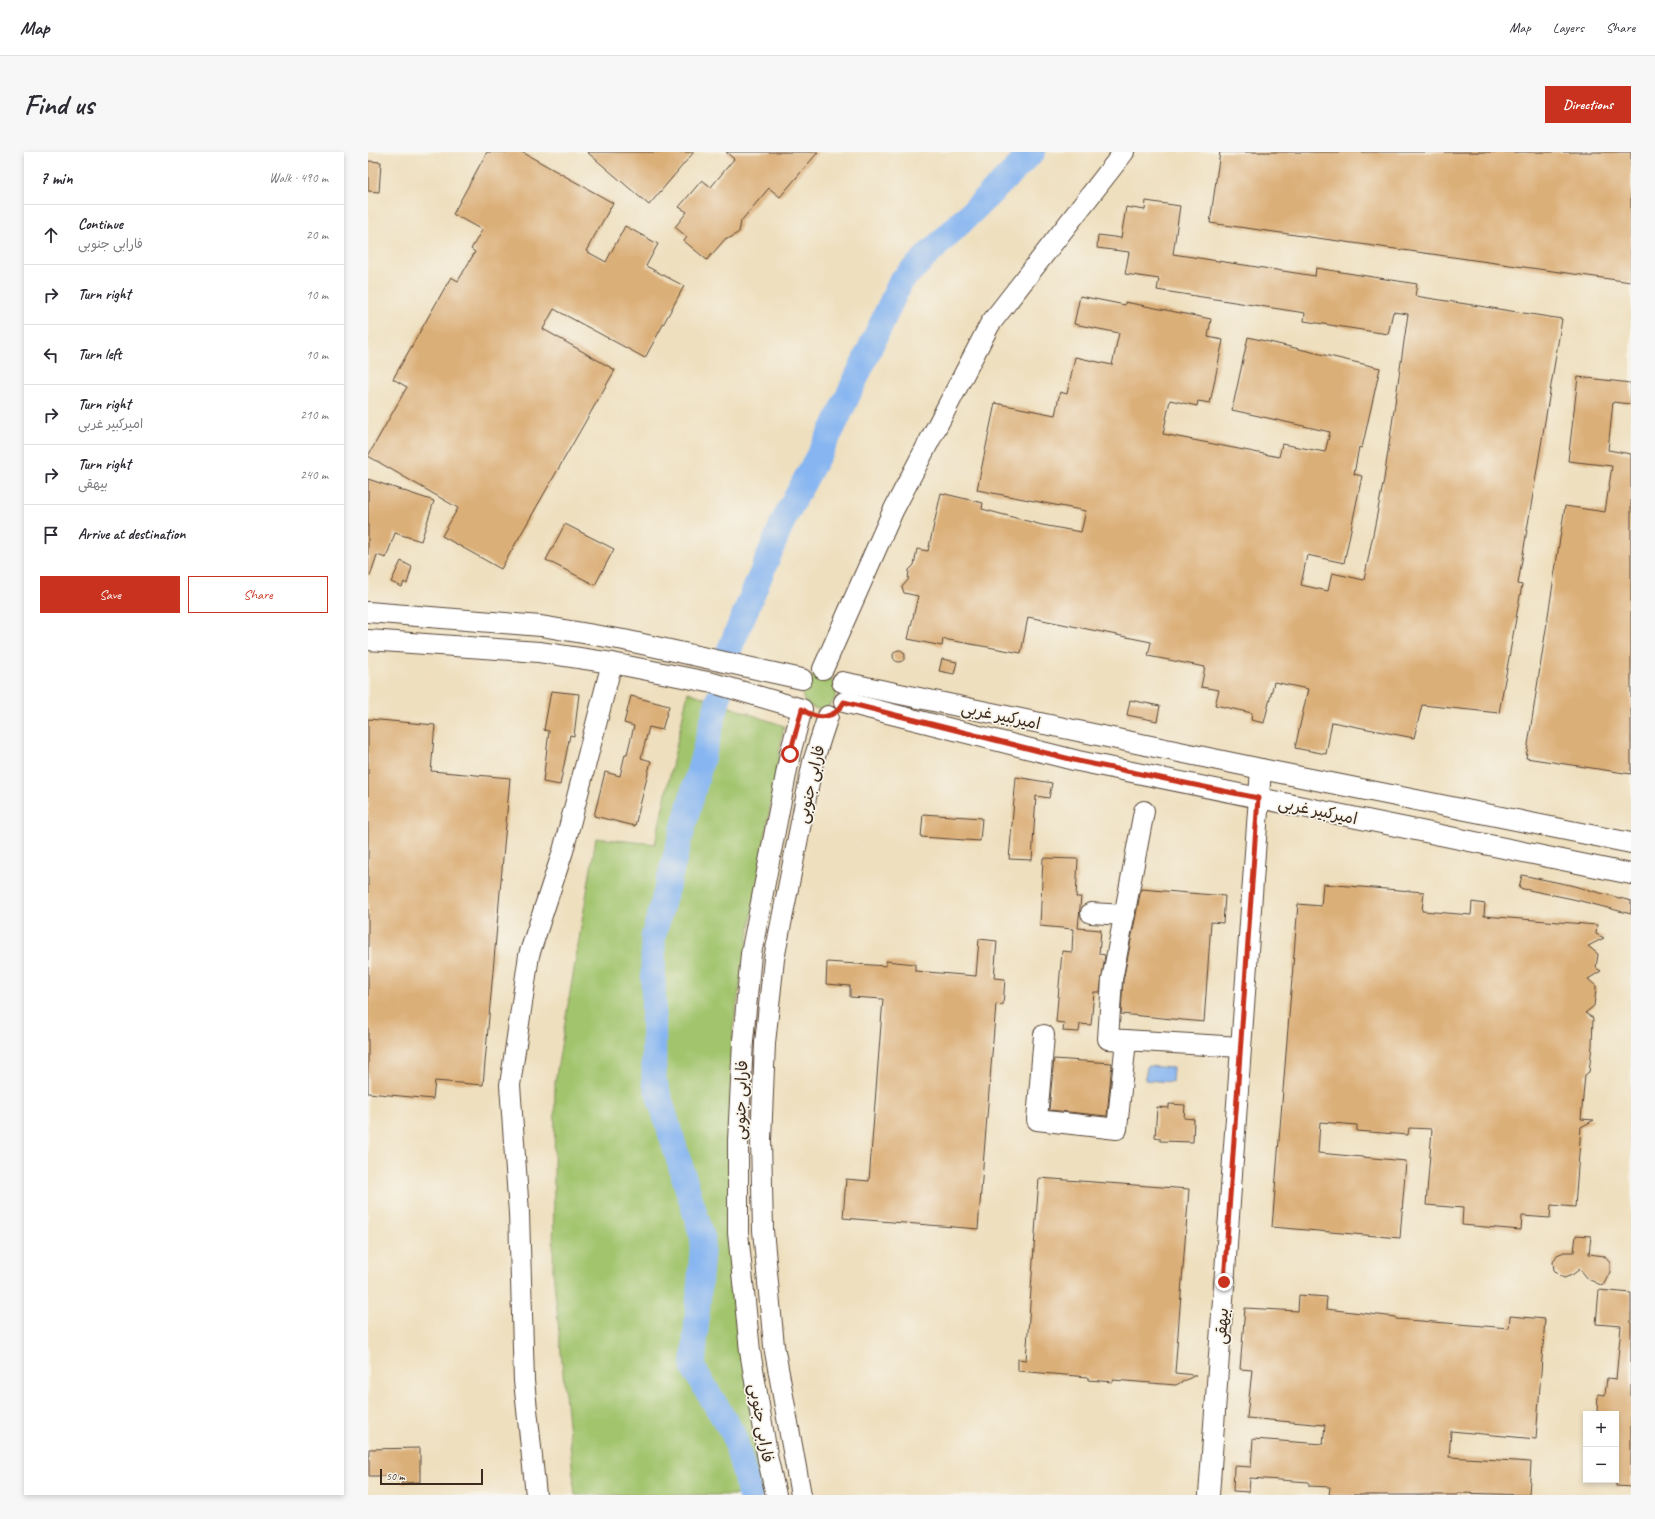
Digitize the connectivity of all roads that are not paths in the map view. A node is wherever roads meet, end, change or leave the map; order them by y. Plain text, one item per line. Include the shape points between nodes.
1 (1124, 152) edge
2 (368, 612) edge
3 (368, 640) edge
4 (612, 663) junction
5 (822, 669) junction
6 (802, 679) junction
7 (842, 682) junction
8 (844, 702) junction
9 (802, 709) junction
10 (828, 716) junction
11 (1261, 769) junction
12 (1258, 798) junction
13 (1144, 810) dead end
14 (1631, 843) edge
15 (1631, 874) edge
16 (1091, 913) dead end
17 (1125, 915) junction
18 (1044, 1035) dead end
19 (1126, 1040) junction
20 (1240, 1047) junction
21 (536, 1495) edge
22 (776, 1495) edge
23 (801, 1495) edge
24 (1209, 1495) edge

1 - 5 street via 990,324 893,511
2 - 6 street via 541,626 624,640
3 - 4 street via 539,652
4 - 9 street via 713,683
4 - 21 street via 562,851 529,955 510,1085 519,1213 524,1381
5 - 6 street via 811,672
5 - 7 street via 830,671
6 - 9 street via 797,694
7 - 8 street
7 - 11 street, امیرکبیر غربی
8 - 10 street
8 - 12 street, امیرکبیر غربی via 1078,761
9 - 10 street via 814,716
9 - 22 street, فارابی جنوبی via 790,754 751,954 742,1041 738,1140 738,1233 750,1351
10 - 23 street, فارابی جنوبی via 812,762 774,958 765,1043 761,1140 763,1230 774,1346
11 - 12 street, بیهقی
11 - 14 street, امیرکبیر غربی
12 - 15 street, امیرکبیر غربی
12 - 20 street, بیهقی
13 - 17 street
16 - 17 street
17 - 19 street via 1112,980 1108,1039
18 - 19 street via 1036,1120 1117,1129
19 - 20 street
20 - 24 street, بیهقی

